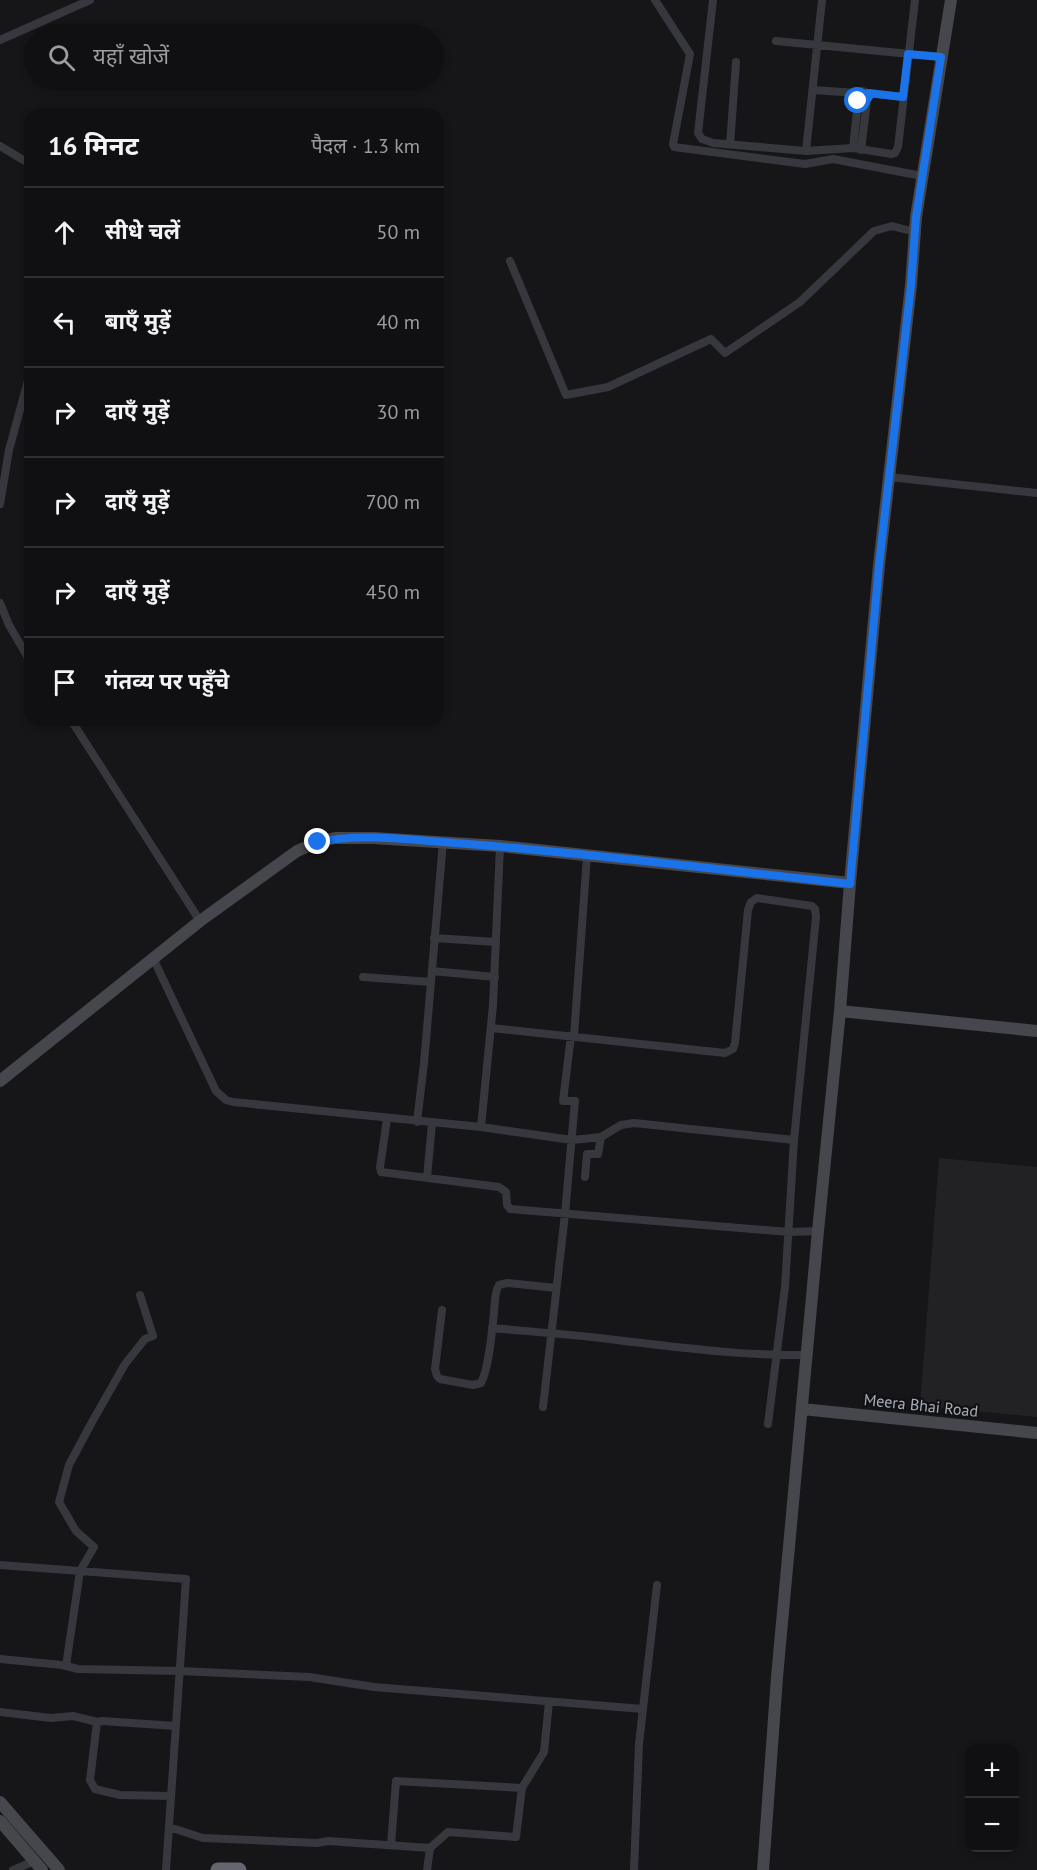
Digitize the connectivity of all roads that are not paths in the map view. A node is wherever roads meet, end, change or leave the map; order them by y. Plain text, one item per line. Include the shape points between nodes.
1 (90, 0) edge
2 (655, 0) edge
3 (713, 0) edge
4 (822, 0) edge
5 (915, 0) edge
6 (951, 0) edge
7 (36, 24) edge
8 (24, 29) edge
9 (0, 40) edge
10 (776, 41) dead end
11 (816, 44) junction
12 (908, 54) junction
13 (941, 57) junction
14 (736, 62) dead end
15 (813, 90) junction
16 (862, 97) junction
17 (903, 97) junction
18 (730, 145) junction
19 (0, 146) edge
20 (857, 149) junction
21 (806, 151) junction
22 (24, 160) edge
23 (922, 176) junction
24 (915, 232) junction
25 (510, 261) dead end
26 (24, 395) edge
27 (889, 477) junction
28 (1037, 493) edge
29 (0, 504) edge
30 (0, 603) edge
31 (24, 651) edge
32 (75, 726) edge
33 (443, 842) junction
34 (500, 846) junction
35 (587, 856) junction
36 (850, 884) junction
37 (200, 921) junction
38 (434, 938) junction
39 (496, 942) junction
40 (153, 958) junction
41 (432, 971) junction
42 (363, 977) dead end
43 (495, 977) junction
44 (431, 982) junction
45 (840, 1011) junction
46 (491, 1028) junction
47 (1037, 1031) edge
48 (573, 1036) junction
49 (0, 1081) edge
50 (387, 1119) junction
51 (417, 1122) junction
52 (432, 1123) junction
53 (481, 1127) junction
54 (601, 1137) junction
55 (572, 1140) junction
56 (794, 1140) junction
57 (585, 1177) dead end
58 (427, 1178) junction
59 (565, 1214) junction
60 (818, 1231) junction
61 (789, 1232) junction
62 (556, 1288) junction
63 (140, 1295) dead end
64 (442, 1310) dead end
65 (492, 1328) junction
66 (551, 1333) junction
67 (778, 1355) junction
68 (806, 1355) junction
69 (543, 1407) dead end
70 (802, 1409) junction
71 (768, 1424) dead end
72 (1037, 1433) edge
73 (0, 1566) edge
74 (80, 1571) junction
75 (657, 1585) dead end
76 (0, 1659) edge
77 (66, 1666) junction
78 (180, 1671) junction
79 (549, 1702) junction
80 (644, 1709) junction
81 (0, 1712) edge
82 (97, 1722) junction
83 (176, 1726) junction
84 (522, 1788) junction
85 (171, 1796) junction
86 (0, 1802) edge
87 (0, 1821) edge
88 (169, 1827) junction
89 (391, 1845) junction
90 (430, 1848) junction
91 (39, 1866) edge
92 (13, 1870) edge
93 (59, 1870) edge
94 (166, 1870) edge
95 (218, 1870) edge
96 (238, 1870) edge
97 (427, 1870) edge
98 (634, 1870) edge
99 (763, 1870) edge

1 - 7 street
2 - 23 street via 690,54 674,147 805,164 833,159
3 - 18 street via 698,133 707,142
4 - 11 street
5 - 12 street
6 - 13 street
8 - 9 street
10 - 11 street
11 - 12 street
11 - 15 street
12 - 13 street
12 - 17 street
13 - 23 street
14 - 18 street
15 - 16 street
15 - 21 street
16 - 17 street
16 - 20 street
17 - 20 street via 895,153
18 - 21 street
19 - 22 street
20 - 21 street
23 - 24 street
24 - 25 street via 892,226 874,231 800,302 725,353 711,339 608,387 566,395
24 - 27 street
26 - 29 street
27 - 28 street
27 - 36 street
30 - 31 street
32 - 37 street
33 - 34 street
33 - 37 street via 373,838 318,842 287,857
33 - 38 street
34 - 35 street
34 - 39 street
35 - 36 street
35 - 48 street
36 - 45 street
37 - 40 street
38 - 39 street
38 - 41 street
39 - 43 street
40 - 49 street
40 - 50 street via 216,1091 226,1100
41 - 43 street
41 - 44 street
42 - 44 street
43 - 46 street
44 - 51 street
45 - 47 street
45 - 60 street
46 - 48 street
46 - 53 street
48 - 55 street via 563,1101 575,1101
48 - 56 street via 729,1052 735,1043 751,902 758,898 812,906 816,917
50 - 51 street
50 - 58 street via 381,1172
51 - 52 street
52 - 53 street
52 - 58 street
53 - 55 street
54 - 55 street
54 - 56 street via 633,1123
54 - 57 street via 598,1154 587,1154
55 - 59 street
56 - 61 street
58 - 59 street via 499,1187 506,1192 510,1209
59 - 61 street
59 - 62 street
60 - 61 street
60 - 68 street
61 - 67 street
62 - 65 street via 499,1285
62 - 66 street
63 - 74 street via 153,1336 145,1339 125,1364 92,1422 69,1466 59,1502 76,1531 94,1547
64 - 65 street via 435,1369 440,1378 473,1386 480,1383
65 - 66 street
66 - 67 street
66 - 69 street
67 - 68 street
67 - 71 street
68 - 70 street
70 - 72 street, Meera Bhai Road
70 - 99 street
73 - 74 street
74 - 77 street
74 - 78 street via 186,1579
75 - 80 street
76 - 77 street
77 - 78 street
78 - 79 street via 309,1677 374,1687
78 - 83 street
79 - 80 street
79 - 84 street via 544,1752
80 - 98 street
81 - 82 street via 51,1718 73,1716
82 - 83 street
82 - 85 street via 90,1780 95,1789 120,1795
83 - 85 street
84 - 89 street via 396,1781
84 - 90 street via 516,1837 448,1832
85 - 88 street
86 - 93 street
87 - 91 street
88 - 89 street via 203,1838
88 - 94 street
89 - 90 street
90 - 97 street
91 - 92 street
95 - 96 highway

